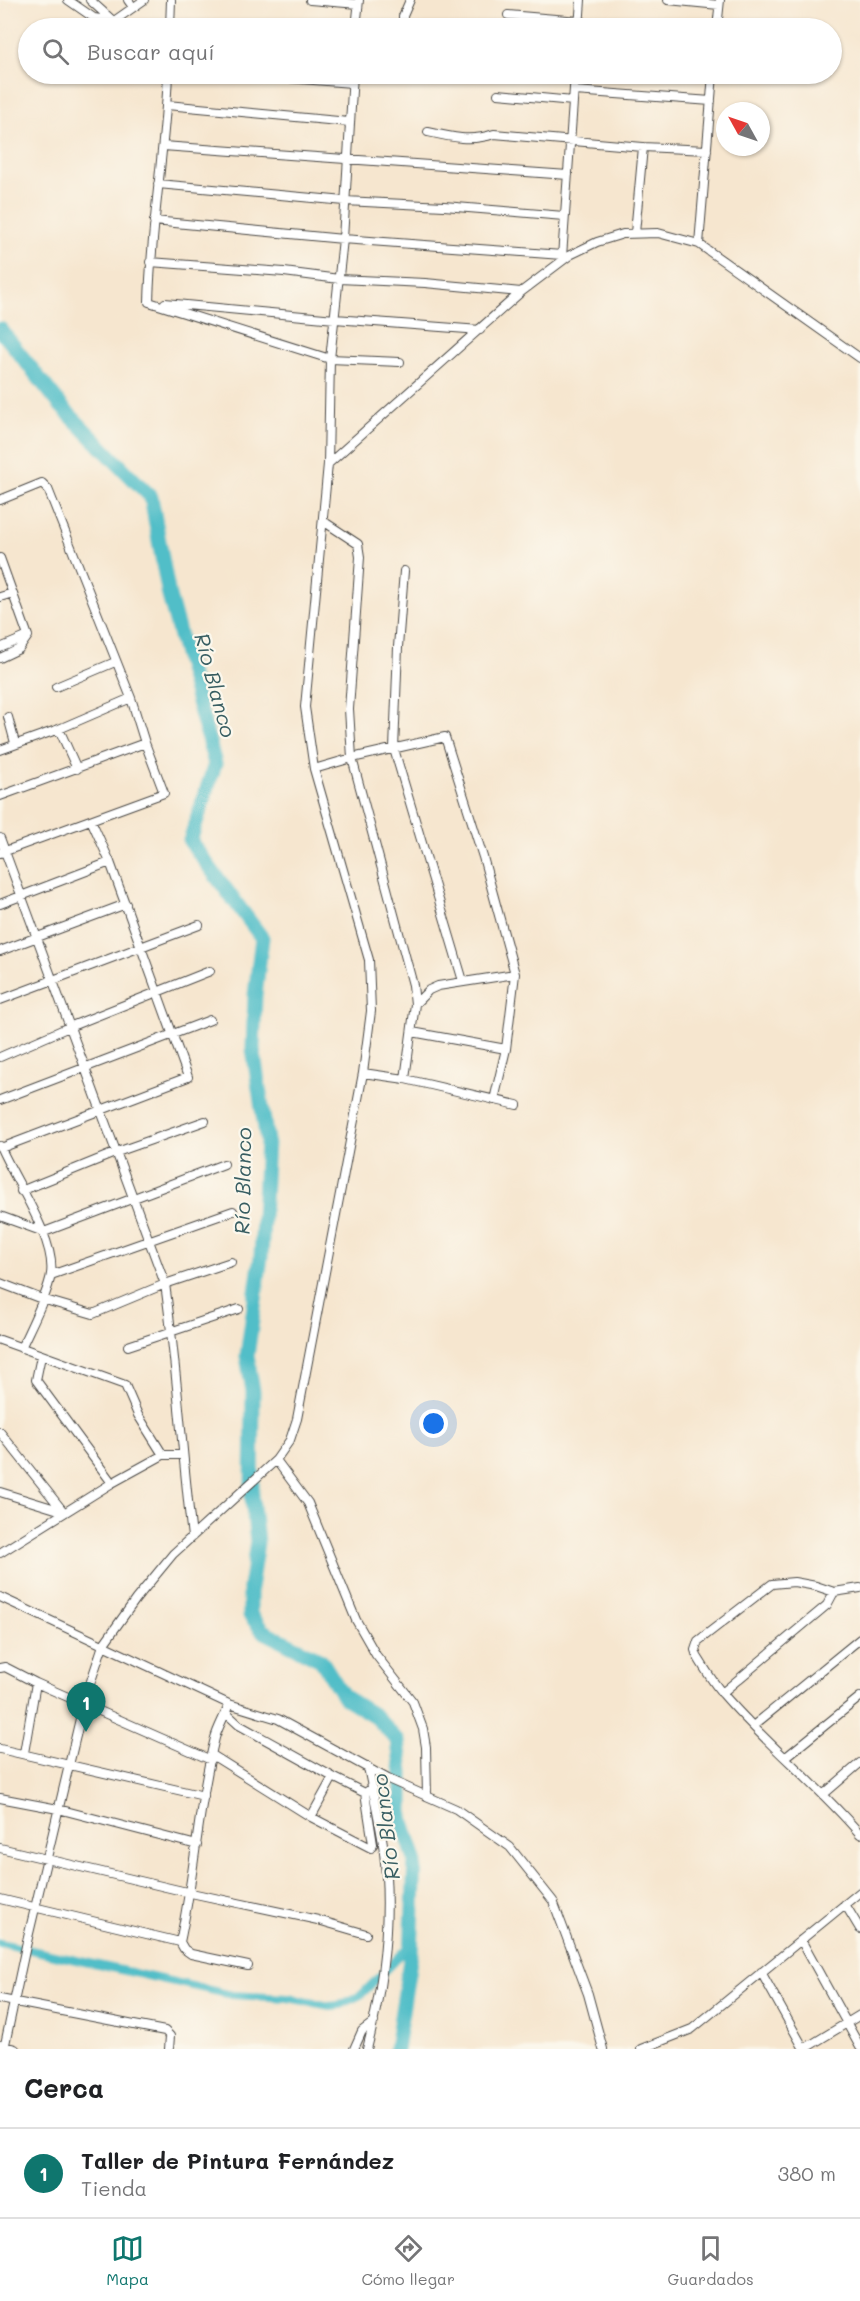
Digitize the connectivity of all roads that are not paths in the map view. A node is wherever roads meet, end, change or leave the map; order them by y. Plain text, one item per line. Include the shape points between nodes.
1 (68, 0) edge
2 (90, 0) edge
3 (128, 0) edge
4 (144, 0) edge
5 (171, 0) edge
6 (310, 0) edge
7 (410, 0) edge
8 (581, 0) edge
9 (668, 0) edge
10 (358, 2) edge
11 (719, 3) edge
12 (133, 8) junction
13 (508, 15) dead end
14 (94, 18) edge
15 (111, 18) edge
16 (118, 18) edge
17 (170, 18) edge
18 (357, 18) edge
19 (403, 18) edge
20 (529, 18) edge
21 (580, 18) edge
22 (718, 18) edge
23 (168, 84) edge
24 (352, 84) edge
25 (575, 84) edge
26 (712, 84) edge
27 (575, 91) junction
28 (498, 94) dead end
29 (711, 100) junction
30 (573, 101) junction
31 (167, 105) junction
32 (349, 122) junction
33 (428, 132) dead end
34 (572, 140) junction
35 (162, 146) junction
36 (643, 147) junction
37 (707, 150) junction
38 (347, 161) junction
39 (568, 175) junction
40 (158, 184) junction
41 (345, 201) junction
42 (564, 216) junction
43 (154, 221) junction
44 (635, 233) junction
45 (343, 238) junction
46 (699, 244) junction
47 (562, 259) junction
48 (150, 262) junction
49 (339, 279) junction
50 (521, 292) junction
51 (149, 302) junction
52 (335, 319) junction
53 (480, 330) junction
54 (860, 358) edge
55 (330, 359) junction
56 (400, 362) dead end
57 (328, 464) junction
58 (0, 500) edge
59 (323, 521) junction
60 (0, 558) edge
61 (404, 571) dead end
62 (13, 593) junction
63 (0, 597) edge
64 (28, 636) junction
65 (0, 648) edge
66 (0, 658) edge
67 (115, 662) junction
68 (56, 687) dead end
69 (131, 698) junction
70 (8, 717) dead end
71 (59, 729) junction
72 (15, 743) junction
73 (144, 743) junction
74 (394, 749) junction
75 (0, 750) edge
76 (352, 758) junction
77 (76, 769) junction
78 (314, 769) junction
79 (0, 796) edge
80 (91, 820) junction
81 (0, 837) edge
82 (3, 852) edge
83 (110, 862) junction
84 (20, 896) junction
85 (0, 904) edge
86 (126, 904) junction
87 (199, 925) dead end
88 (36, 938) junction
89 (141, 948) junction
90 (0, 951) edge
91 (210, 971) dead end
92 (515, 974) junction
93 (52, 980) junction
94 (463, 981) junction
95 (157, 993) junction
96 (0, 1000) edge
97 (415, 1004) junction
98 (210, 1020) dead end
99 (69, 1027) junction
100 (412, 1032) junction
101 (172, 1036) junction
102 (506, 1049) junction
103 (0, 1057) edge
104 (84, 1067) junction
105 (363, 1073) junction
106 (405, 1079) junction
107 (0, 1100) edge
108 (494, 1100) junction
109 (517, 1105) dead end
110 (101, 1109) junction
111 (205, 1120) dead end
112 (0, 1147) edge
113 (117, 1152) junction
114 (3, 1160) edge
115 (224, 1164) dead end
116 (21, 1191) junction
117 (134, 1197) junction
118 (233, 1211) dead end
119 (0, 1216) edge
120 (44, 1232) junction
121 (149, 1241) junction
122 (231, 1262) dead end
123 (51, 1275) junction
124 (0, 1283) edge
125 (165, 1284) junction
126 (42, 1299) junction
127 (239, 1309) dead end
128 (172, 1331) junction
129 (0, 1340) edge
130 (128, 1346) dead end
131 (21, 1348) junction
132 (41, 1356) junction
133 (0, 1432) edge
134 (164, 1455) junction
135 (183, 1455) junction
136 (276, 1460) junction
137 (112, 1483) junction
138 (0, 1492) edge
139 (64, 1512) junction
140 (192, 1537) junction
141 (0, 1552) edge
142 (860, 1588) edge
143 (834, 1592) junction
144 (0, 1597) edge
145 (860, 1639) edge
146 (103, 1645) junction
147 (0, 1668) edge
148 (36, 1683) junction
149 (722, 1693) junction
150 (860, 1697) edge
151 (84, 1702) junction
152 (227, 1708) junction
153 (753, 1726) junction
154 (0, 1749) edge
155 (24, 1753) junction
156 (786, 1757) junction
157 (212, 1758) junction
158 (860, 1763) edge
159 (69, 1764) junction
160 (368, 1767) junction
161 (333, 1777) junction
162 (368, 1791) junction
163 (423, 1794) junction
164 (824, 1794) junction
165 (204, 1796) junction
166 (0, 1798) edge
167 (58, 1809) junction
168 (311, 1817) junction
169 (859, 1832) edge
170 (197, 1845) junction
171 (0, 1848) edge
172 (47, 1858) junction
173 (860, 1892) edge
174 (190, 1893) junction
175 (0, 1899) edge
176 (845, 1904) junction
177 (36, 1908) junction
178 (860, 1929) edge
179 (366, 1934) dead end
180 (801, 1940) junction
181 (180, 1942) junction
182 (248, 1966) dead end
183 (761, 1972) junction
184 (0, 1999) edge
185 (14, 2002) junction
186 (860, 2015) edge
187 (374, 2022) junction
188 (848, 2024) junction
189 (3, 2047) edge
190 (860, 2047) edge
191 (15, 2049) edge
192 (169, 2049) edge
193 (354, 2049) edge
194 (367, 2049) edge
195 (603, 2049) edge
196 (641, 2049) edge

1 - 14 street
2 - 15 street
3 - 12 street
4 - 12 street
5 - 17 street
6 - 10 street
7 - 19 street
8 - 21 street
9 - 11 street
10 - 18 street
11 - 22 street
12 - 16 street
13 - 20 street
23 - 31 street
24 - 32 street
25 - 27 street
26 - 29 street
27 - 29 street
27 - 30 street
28 - 30 street
29 - 37 street
30 - 34 street
31 - 32 street
31 - 35 street
32 - 38 street
33 - 34 street via 475,140 494,134
34 - 36 street
34 - 39 street
35 - 38 street
35 - 40 street
36 - 37 street
36 - 44 street
37 - 46 street
38 - 39 street
38 - 41 street
39 - 42 street
40 - 41 street
40 - 43 street
41 - 42 street
41 - 45 street
42 - 47 street
43 - 45 street
43 - 48 street
44 - 46 street
44 - 47 street via 597,242
45 - 47 street
45 - 49 street
46 - 54 street
47 - 50 street
48 - 49 street
48 - 51 street
49 - 50 street
49 - 52 street
50 - 53 street
51 - 52 street
51 - 55 street
52 - 53 street
52 - 55 street
53 - 57 street
55 - 56 street
55 - 57 street
57 - 59 street
58 - 67 street via 42,483 48,489
59 - 76 street via 358,544 360,557 349,709
59 - 78 street via 305,707
60 - 62 street
61 - 74 street
62 - 63 street
62 - 64 street
64 - 65 street
64 - 66 street via 19,649
67 - 68 street
67 - 69 street
69 - 71 street
69 - 73 street
70 - 72 street
71 - 72 street
71 - 77 street
72 - 75 street
73 - 77 street
73 - 80 street via 164,793
74 - 76 street
74 - 92 street via 445,737
74 - 94 street
76 - 78 street
76 - 97 street
77 - 79 street
78 - 105 street via 369,960 371,1011
80 - 82 street
80 - 83 street
81 - 82 street
82 - 84 street
83 - 84 street
83 - 86 street
84 - 85 street
84 - 88 street
86 - 88 street
86 - 89 street
87 - 89 street
88 - 90 street
88 - 93 street
89 - 93 street
89 - 95 street
91 - 95 street
92 - 94 street
92 - 102 street
93 - 96 street
93 - 99 street
94 - 97 street via 429,990
95 - 99 street
95 - 101 street
97 - 100 street
98 - 101 street
99 - 103 street
99 - 104 street
100 - 102 street
100 - 106 street
101 - 104 street
101 - 110 street via 188,1077
102 - 108 street
104 - 107 street
104 - 110 street
105 - 106 street
105 - 136 street via 297,1419 290,1440
106 - 108 street
108 - 109 street
110 - 112 street
110 - 113 street
111 - 113 street
112 - 114 street
113 - 116 street
113 - 117 street
114 - 116 street
115 - 117 street
116 - 120 street
117 - 120 street
117 - 121 street
118 - 121 street
119 - 120 street
120 - 123 street via 51,1253
121 - 123 street
121 - 125 street
122 - 125 street
123 - 126 street
124 - 126 street
125 - 126 street via 93,1314
125 - 128 street
126 - 131 street
127 - 128 street
128 - 130 street
128 - 135 street
129 - 131 street
131 - 132 street
132 - 134 street via 125,1385 138,1415
132 - 137 street via 36,1380
133 - 139 street
134 - 135 street
134 - 137 street
135 - 140 street
136 - 140 street
136 - 163 street via 308,1503 356,1620 376,1655 413,1702 426,1747
137 - 139 street
138 - 139 street
139 - 141 street
140 - 146 street via 165,1563
142 - 143 street
143 - 149 street via 827,1605
143 - 149 street via 794,1582 772,1584 698,1641 697,1656
144 - 146 street
145 - 153 street
146 - 151 street
146 - 152 street
147 - 148 street
148 - 151 street
148 - 155 street
149 - 153 street
150 - 156 street
151 - 157 street
151 - 159 street
152 - 157 street
152 - 160 street via 278,1719
152 - 161 street via 240,1725
153 - 156 street
154 - 155 street
155 - 159 street
156 - 164 street
157 - 165 street
157 - 168 street
158 - 164 street
159 - 165 street
159 - 167 street
160 - 162 street
160 - 163 street
161 - 162 street
161 - 168 street
162 - 168 street via 371,1848
162 - 187 street via 383,1845 386,1908 382,1987
163 - 195 street via 456,1809 510,1847 553,1901 588,1994
164 - 169 street
165 - 170 street
166 - 167 street
167 - 170 street
167 - 172 street
170 - 174 street
171 - 172 street
172 - 174 street
172 - 177 street
173 - 176 street
174 - 179 street
174 - 181 street
175 - 177 street
176 - 178 street
176 - 180 street
177 - 181 street
177 - 185 street
180 - 183 street
180 - 188 street
181 - 182 street via 190,1954
183 - 188 street via 804,2049
183 - 196 street via 692,2029
184 - 185 street
185 - 189 street
185 - 192 street via 165,2031 170,2036
186 - 188 street
187 - 193 street via 362,2031
187 - 194 street
188 - 190 street
189 - 191 street

